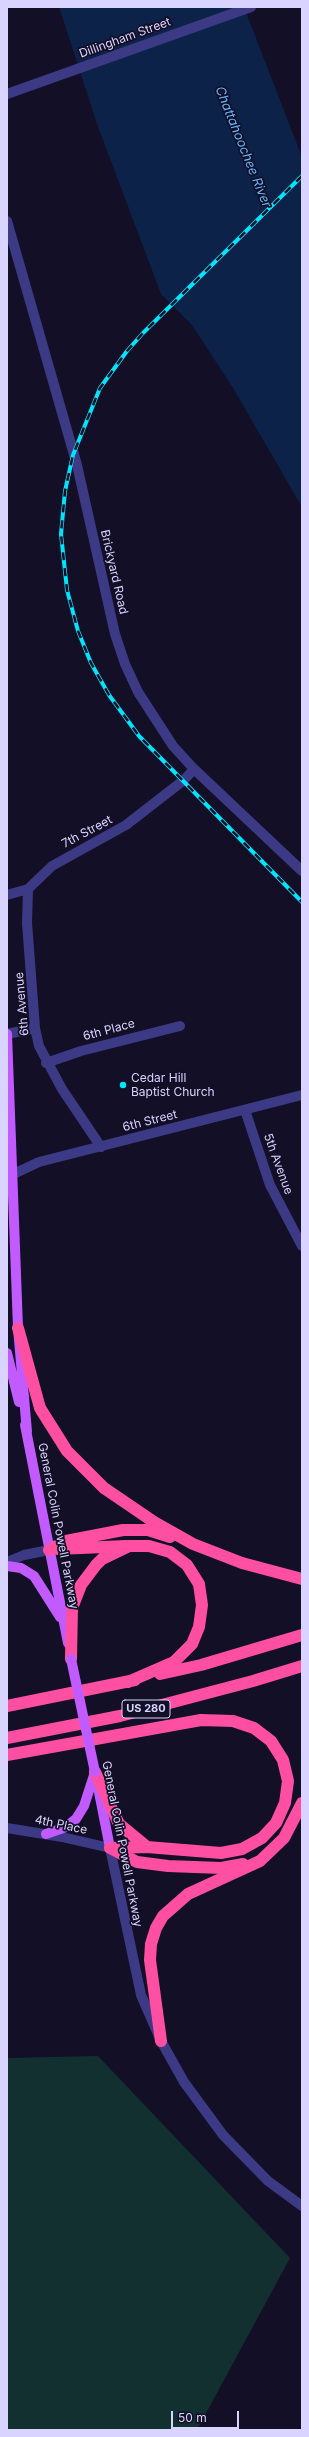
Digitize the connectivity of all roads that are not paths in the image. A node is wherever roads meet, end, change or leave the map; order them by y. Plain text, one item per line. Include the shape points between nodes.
1 (251, 7) edge
2 (9, 94) edge
3 (7, 221) edge
4 (194, 769) junction
5 (302, 871) edge
6 (28, 889) junction
7 (7, 895) edge
8 (180, 1026) dead end
9 (35, 1028) junction
10 (7, 1034) edge
11 (46, 1063) junction
12 (302, 1095) edge
13 (245, 1110) junction
14 (101, 1147) junction
15 (10, 1175) edge
16 (302, 1246) edge
17 (18, 1328) junction
18 (7, 1354) edge
19 (27, 1432) junction
20 (193, 1544) junction
21 (129, 1546) junction
22 (49, 1550) junction
23 (7, 1562) edge
24 (7, 1566) edge
25 (302, 1579) edge
26 (64, 1625) junction
27 (302, 1635) edge
28 (71, 1659) junction
29 (302, 1666) edge
30 (128, 1682) junction
31 (7, 1706) edge
32 (7, 1738) edge
33 (7, 1755) edge
34 (95, 1772) junction
35 (302, 1803) edge
36 (7, 1828) edge
37 (46, 1834) junction
38 (147, 1847) junction
39 (110, 1848) junction
40 (260, 1860) junction
41 (161, 2041) junction
42 (302, 2206) edge

1 - 2 street, Dillingham Street
3 - 4 street, Brickyard Road via 77,465 124,664 154,720 172,746
4 - 5 street, Brickyard Road
4 - 6 street, 7th Street via 184,780 126,825 52,866
6 - 7 street, 7th Street
6 - 9 street, 6th Avenue
8 - 11 street, 6th Place via 81,1051
9 - 10 street
9 - 11 street, 6th Avenue
10 - 15 main road, General Colin Powell Parkway
11 - 14 street, 6th Avenue
12 - 13 street, 6th Street
13 - 14 street, 6th Street
13 - 16 street, 5th Avenue via 270,1185
14 - 15 street, 6th Street via 39,1162
15 - 17 main road, General Colin Powell Parkway
17 - 19 main road, General Colin Powell Parkway
17 - 20 highway via 40,1408 67,1451 104,1488 154,1522
18 - 19 main road, General Colin Powell Parkway
19 - 22 main road, General Colin Powell Parkway
20 - 22 highway via 148,1530 123,1530 66,1541
20 - 25 highway via 242,1563
21 - 22 highway
21 - 28 highway via 102,1559 81,1585 72,1608
21 - 30 highway via 149,1546 170,1552 187,1565 199,1584 202,1605 199,1627 192,1644 174,1662
22 - 23 street via 24,1555
22 - 26 main road, General Colin Powell Parkway
24 - 26 main road via 27,1571 39,1581
26 - 28 main road, General Colin Powell Parkway
27 - 30 highway, US 280 via 201,1665
28 - 34 main road, General Colin Powell Parkway, bridge
29 - 32 highway, US 280 via 120,1716
30 - 31 highway, US 280
33 - 38 highway via 201,1720 233,1721 254,1728 272,1741 283,1760 287,1788 285,1803 276,1822 262,1838 242,1849 221,1853
34 - 37 main road via 84,1806 76,1819 66,1827
34 - 38 highway via 119,1824
34 - 39 main road, General Colin Powell Parkway
35 - 40 highway via 284,1838
36 - 37 street, 4th Place
37 - 39 street, 4th Place
38 - 39 highway
39 - 40 highway via 137,1862 168,1866 220,1868
39 - 41 street, General Colin Powell Parkway via 140,1987
40 - 41 highway via 188,1894 172,1906 156,1928 150,1960
41 - 42 street, General Colin Powell Parkway via 184,2082 222,2135 268,2181

